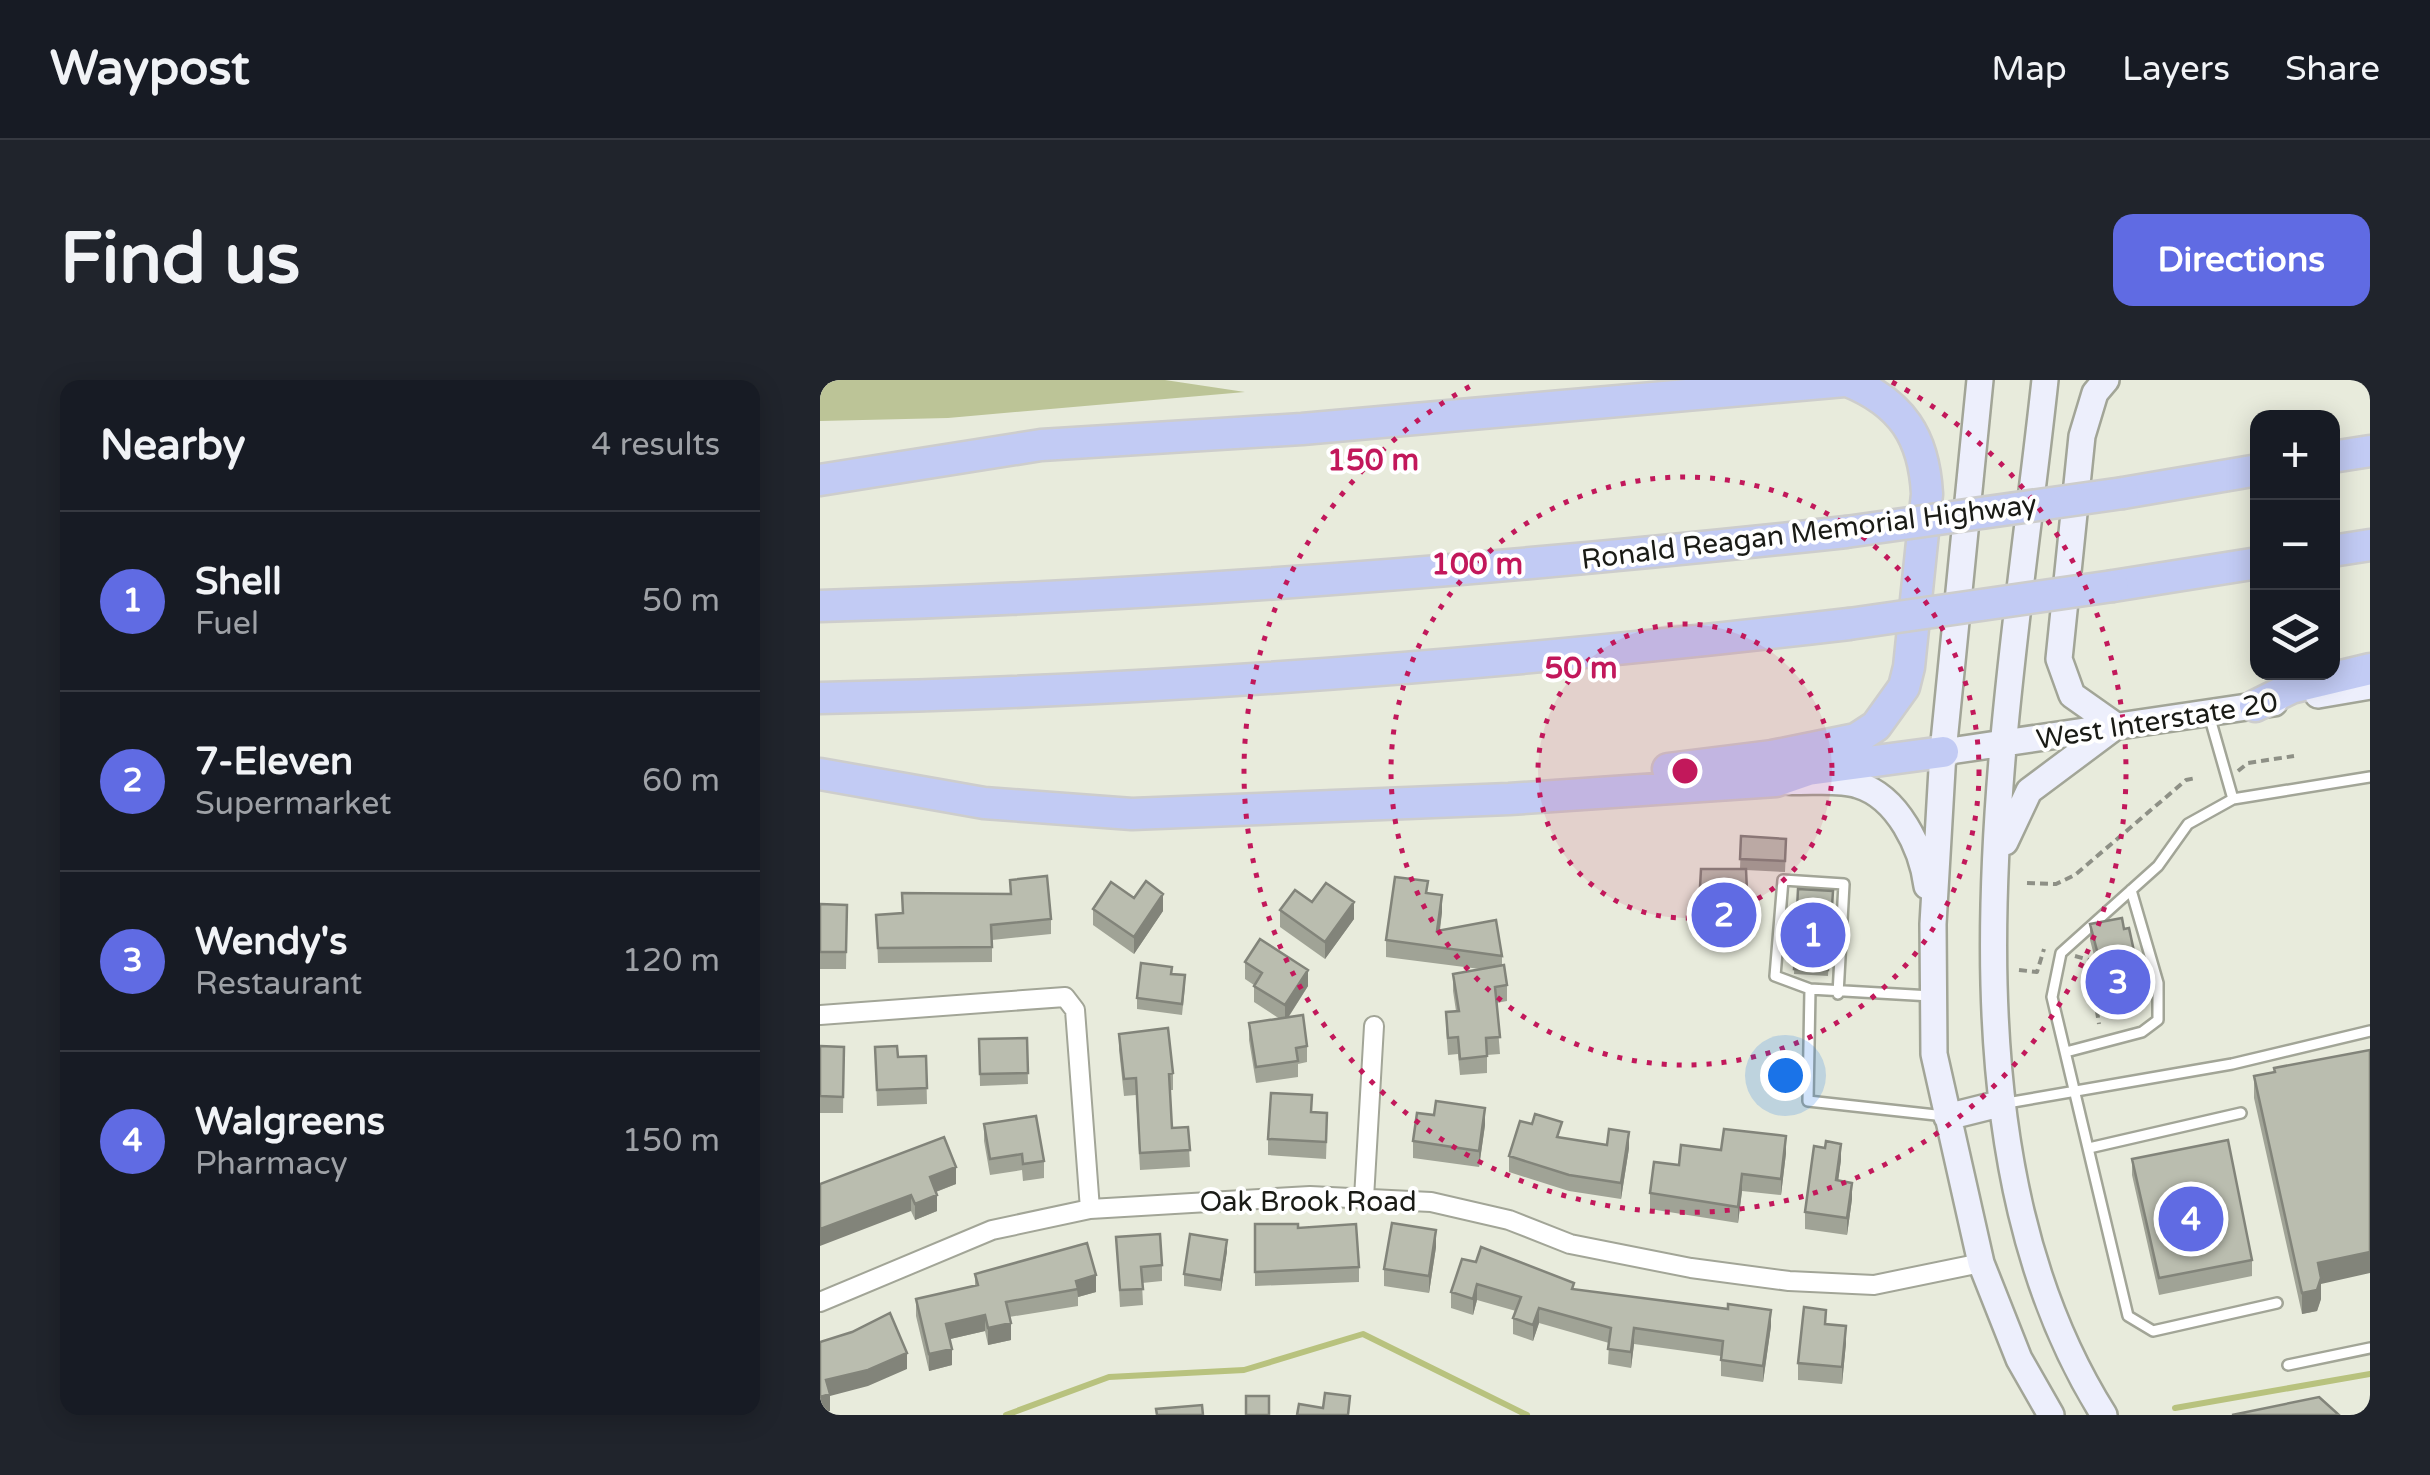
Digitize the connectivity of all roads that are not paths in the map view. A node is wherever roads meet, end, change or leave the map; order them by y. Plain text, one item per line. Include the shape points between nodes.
1 (1852, 380) edge
2 (1980, 380) edge
3 (2045, 380) edge
4 (2106, 380) edge
5 (2370, 451) edge
6 (2340, 457) edge
7 (2250, 471) edge
8 (820, 480) edge
9 (2370, 545) edge
10 (2340, 550) edge
11 (2250, 564) edge
12 (820, 606) edge
13 (2370, 669) edge
14 (2370, 686) edge
15 (820, 698) edge
16 (2255, 706) junction
17 (2209, 713) junction
18 (2116, 726) junction
19 (2006, 746) junction
20 (1943, 752) junction
21 (820, 774) edge
22 (2370, 777) edge
23 (1776, 780) junction
24 (1509, 799) junction
25 (2233, 799) junction
26 (2131, 890) junction
27 (1994, 891) junction
28 (1933, 924) junction
29 (1810, 989) junction
30 (1838, 994) junction
31 (1932, 996) junction
32 (820, 1015) edge
33 (1374, 1026) dead end
34 (2370, 1031) edge
35 (2066, 1052) junction
36 (2076, 1093) junction
37 (1999, 1104) junction
38 (2241, 1113) dead end
39 (1947, 1116) junction
40 (2089, 1148) junction
41 (1364, 1198) junction
42 (1090, 1208) junction
43 (1981, 1263) junction
44 (820, 1302) edge
45 (2277, 1303) dead end
46 (2370, 1348) edge
47 (2288, 1365) dead end
48 (2050, 1415) edge
49 (2104, 1415) edge

1 - 8 highway via 1040,445
1 - 24 highway via 1900,413 1925,464 1908,667 1894,706 1856,738 1772,756 1550,784
2 - 20 main road
3 - 19 main road
4 - 18 main road via 2082,436 2060,659 2072,694
5 - 6 highway
7 - 12 highway, Ronald Reagan Memorial Highway, bridge via 1846,532 1588,560 1256,587
9 - 10 highway
11 - 15 highway, bridge via 1848,624 1452,666
13 - 16 highway via 2291,688
14 - 16 main road, West Interstate 20
16 - 17 main road, West Interstate 20
17 - 18 main road, West Interstate 20
17 - 25 lane
18 - 19 main road, West Interstate 20
18 - 27 main road via 2029,791 2010,825
19 - 20 main road, West Interstate 20
19 - 27 main road
20 - 23 highway
20 - 28 main road
21 - 24 highway via 984,803 1132,814
22 - 25 lane
23 - 24 highway
23 - 28 main road via 1858,784 1886,803 1912,833
25 - 26 lane via 2188,824
26 - 35 lane via 2061,953 2052,997
26 - 35 lane via 2158,983 2158,1020 2142,1032
27 - 37 main road
28 - 31 main road
29 - 30 lane
29 - 30 lane via 1775,976 1783,880 1844,884
29 - 39 lane via 1808,1101
30 - 31 lane
31 - 39 main road via 1934,1054
32 - 42 street via 1065,998 1075,1010
33 - 41 street
34 - 36 lane
35 - 36 lane
36 - 37 lane
36 - 40 lane
37 - 39 main road
37 - 49 main road via 2026,1235 2067,1344
38 - 40 lane
39 - 43 main road
40 - 45 lane via 2128,1316 2153,1331
41 - 42 street, Oak Brook Road
41 - 43 street, Oak Brook Road via 1432,1202 1509,1220 1570,1244 1789,1281 1874,1285
42 - 44 street, Oak Brook Road via 992,1230
43 - 48 main road via 2019,1359
46 - 47 lane

